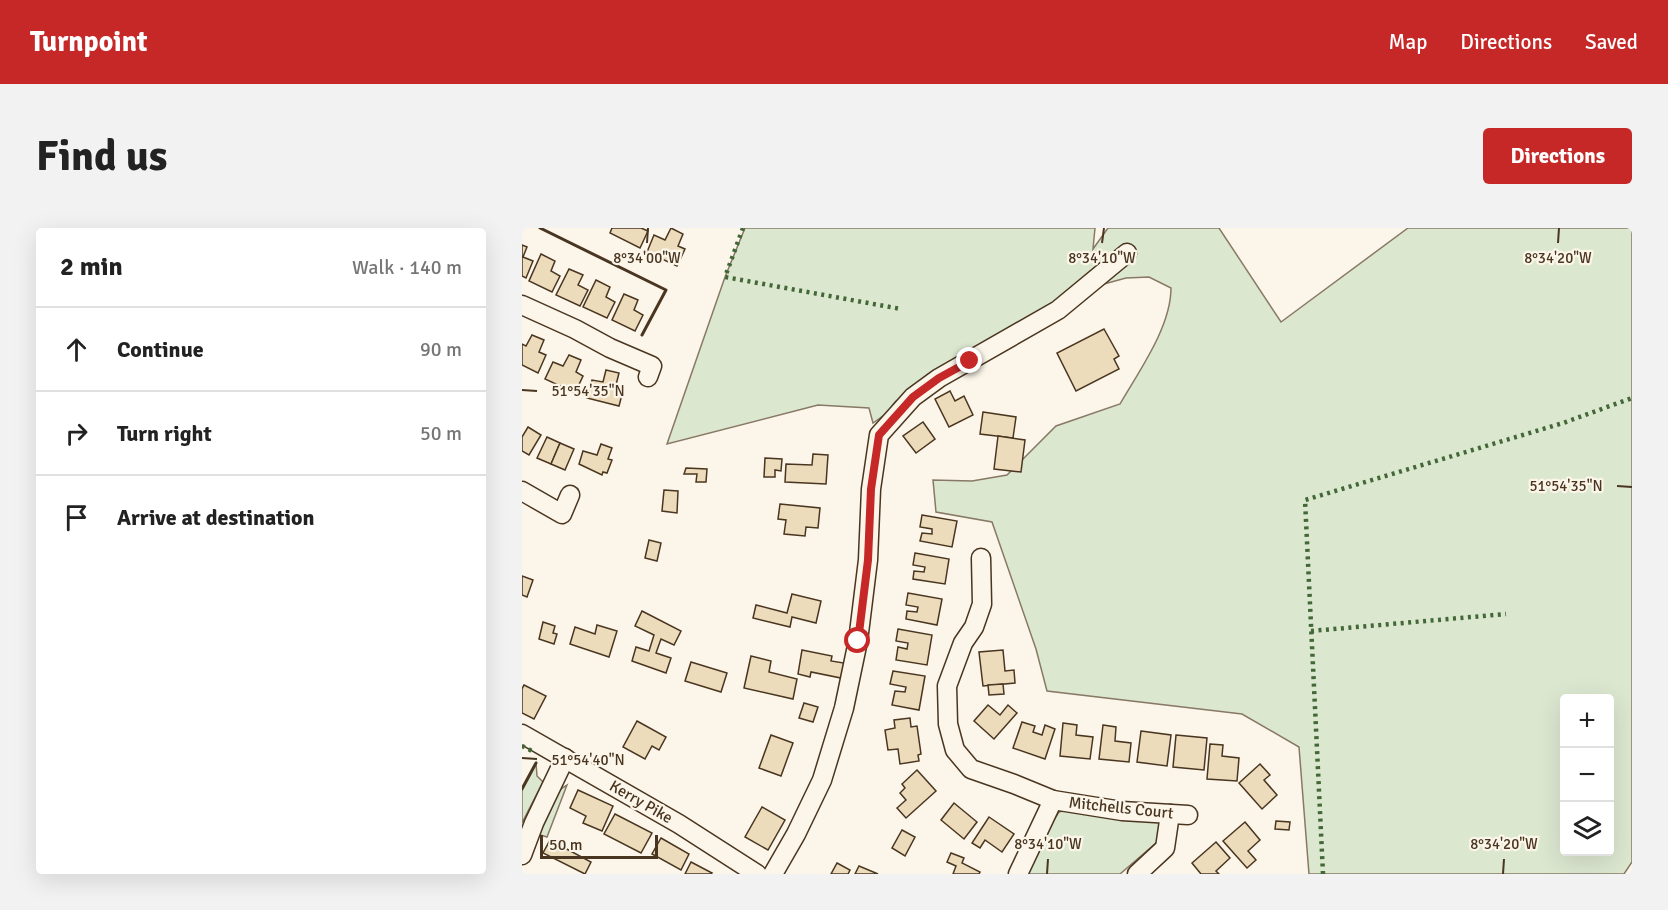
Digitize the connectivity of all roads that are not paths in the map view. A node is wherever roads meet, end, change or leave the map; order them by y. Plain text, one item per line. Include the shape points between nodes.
1 (1126, 253) dead end
2 (522, 305) edge
3 (648, 377) dead end
4 (522, 491) edge
5 (570, 495) dead end
6 (981, 558) dead end
7 (522, 734) edge
8 (565, 758) junction
9 (1053, 800) junction
10 (522, 855) edge
11 (757, 874) edge
12 (773, 874) edge
13 (1018, 874) edge
14 (1137, 874) edge

1 - 12 street via 1058,310 913,397 879,435 865,584 844,708 822,780
2 - 3 street via 652,366
4 - 5 street via 562,513
6 - 9 street, Mitchells Court via 981,604 947,686 948,724 956,750 971,769
7 - 8 street, Kerry Pike
8 - 10 street
8 - 11 street, Kerry Pike
9 - 13 street, Mitchells Court
9 - 14 street, Mitchells Court via 1179,815 1165,848

